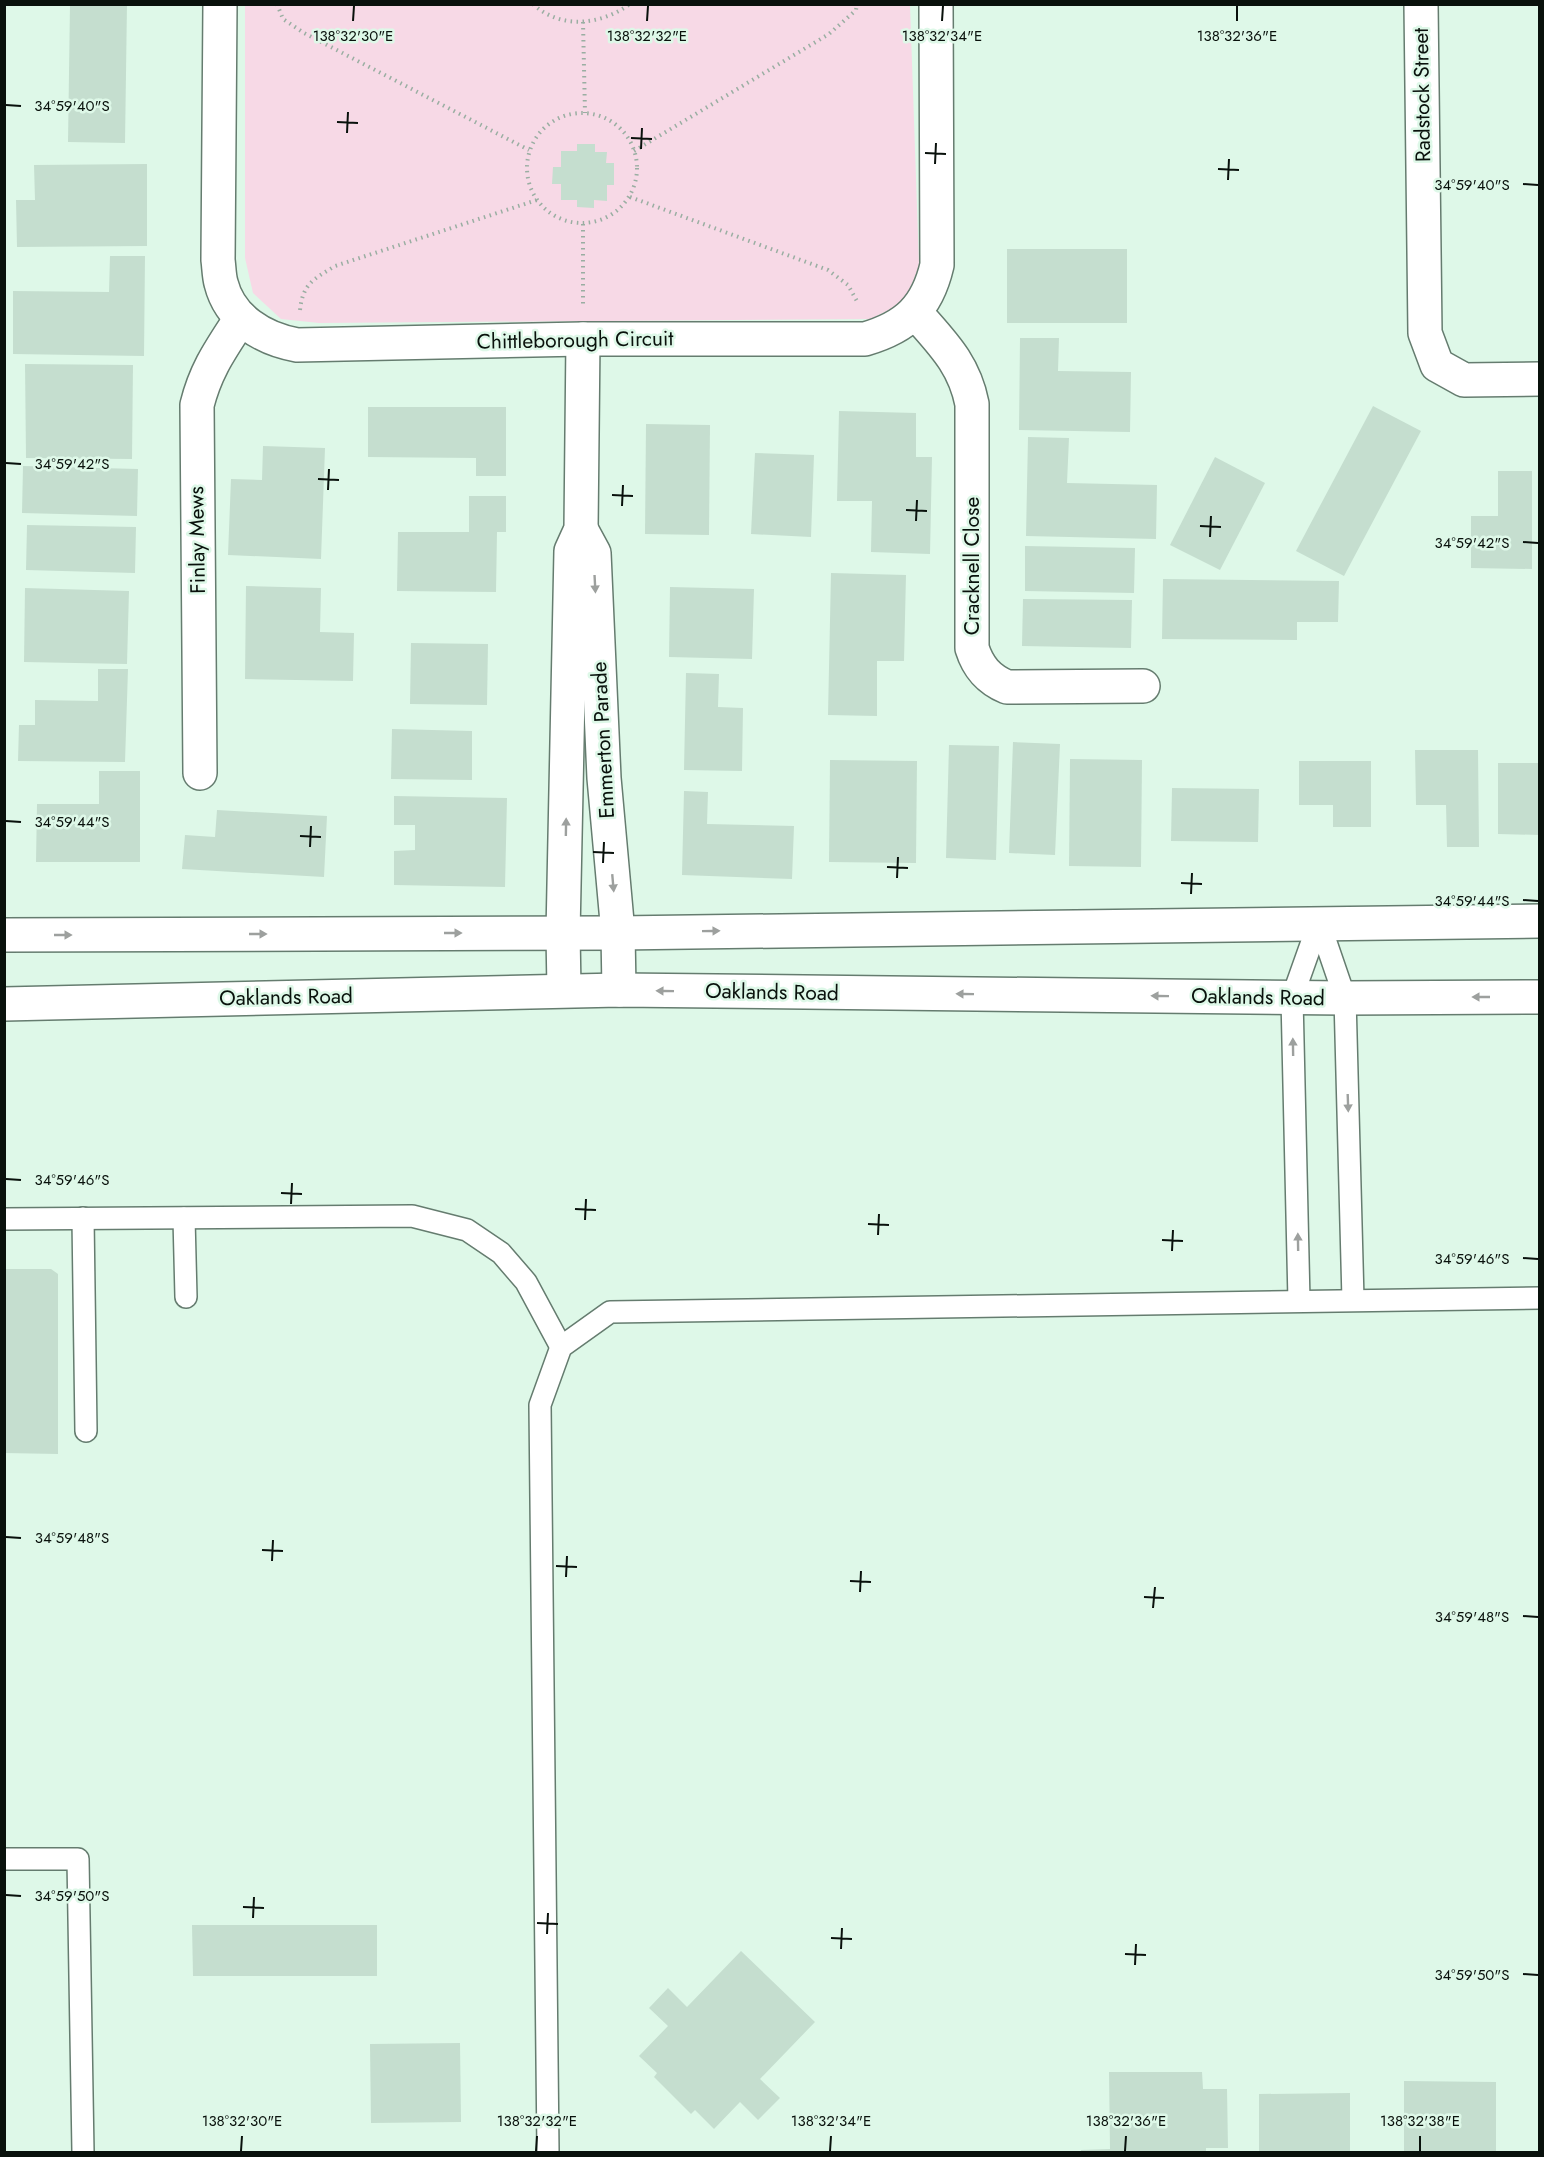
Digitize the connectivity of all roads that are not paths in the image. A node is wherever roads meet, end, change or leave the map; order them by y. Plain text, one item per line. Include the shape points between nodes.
1 (220, 4) edge
2 (936, 4) edge
3 (1421, 4) edge
4 (915, 312) junction
5 (241, 318) junction
6 (584, 339) junction
7 (1539, 379) edge
8 (581, 529) junction
9 (1143, 686) dead end
10 (200, 773) dead end
11 (1539, 921) edge
12 (1319, 922) junction
13 (563, 933) junction
14 (618, 933) junction
15 (4, 935) edge
16 (564, 990) junction
17 (619, 990) junction
18 (1539, 997) edge
19 (1292, 998) junction
20 (1345, 998) junction
21 (4, 1004) edge
22 (83, 1218) junction
23 (184, 1218) junction
24 (4, 1219) edge
25 (186, 1297) dead end
26 (1539, 1298) edge
27 (1353, 1300) junction
28 (1299, 1301) junction
29 (561, 1347) junction
30 (86, 1431) dead end
31 (4, 1859) edge
32 (83, 2152) edge
33 (548, 2152) edge

1 - 5 street, Chittleborough Circuit via 218,260 221,284
2 - 4 street, Chittleborough Circuit via 937,265
3 - 7 street, Radstock Street via 1425,333 1437,365 1464,380
4 - 6 street, Chittleborough Circuit via 893,329 865,339
4 - 9 street, Cracknell Close via 958,365 972,404 972,648 976,662 995,682 1007,687
5 - 6 street, Chittleborough Circuit via 261,334 297,345
5 - 10 street, Finlay Mews via 210,364 197,405
6 - 8 street, Emmerton Parade
13 -> 8 street, Emmerton Parade via 571,551
8 -> 14 street, Emmerton Parade via 594,553 604,778
11 - 12 street
14 -> 12 street
12 - 19 lane
12 - 20 lane
13 - 14 street
15 -> 13 street
13 - 16 street, Emmerton Parade
14 - 17 street, Emmerton Parade
16 - 17 street, Oaklands Road
16 - 21 street, Oaklands Road
19 -> 17 street, Oaklands Road
18 -> 20 street, Oaklands Road
19 - 20 street, Oaklands Road
28 -> 19 lane
20 -> 27 lane
22 - 23 lane
22 - 24 lane
22 - 30 lane
23 - 25 lane
23 - 29 lane via 412,1216 467,1230 501,1253 526,1282
26 - 27 lane
27 - 28 lane
28 - 29 lane via 610,1312
29 - 33 lane via 540,1405
31 - 32 lane via 78,1859

